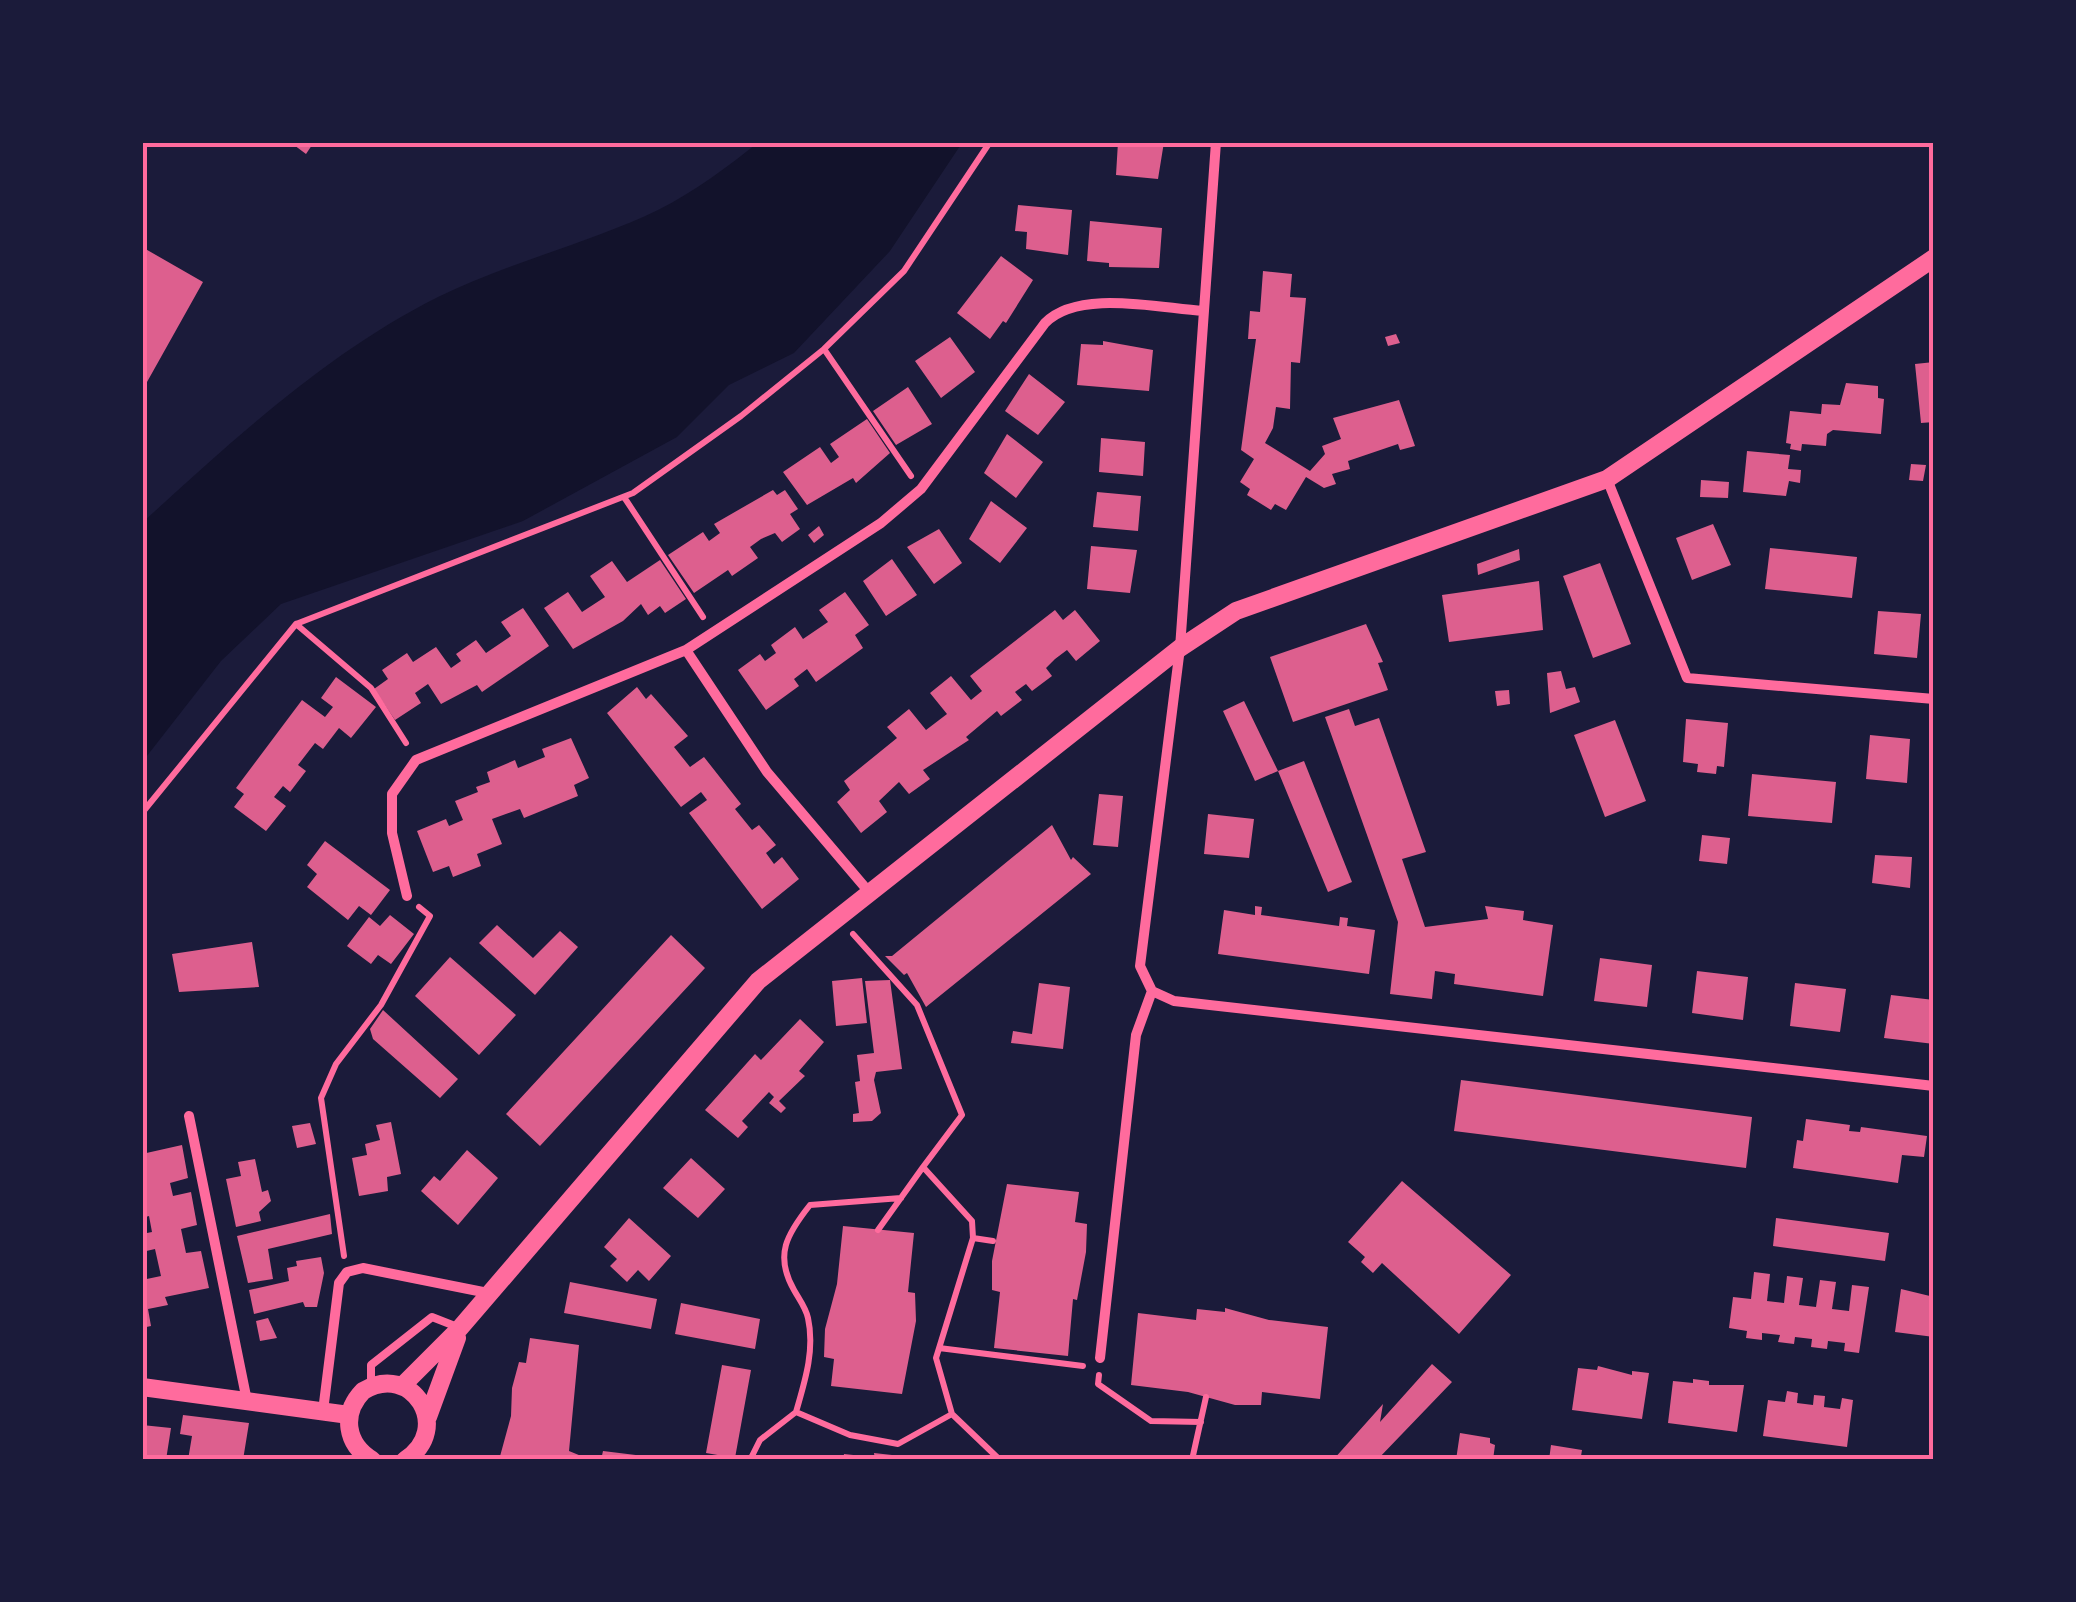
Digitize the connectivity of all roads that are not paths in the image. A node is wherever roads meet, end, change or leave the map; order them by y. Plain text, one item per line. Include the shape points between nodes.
1 (1216, 142) edge
2 (1934, 258) edge
3 (1203, 311) junction
4 (1607, 480) junction
5 (1180, 648) junction
6 (686, 650) junction
7 (1934, 700) edge
8 (870, 892) junction
9 (407, 896) road end
10 (1152, 991) junction
11 (1934, 1086) edge
12 (189, 1116) dead end
13 (488, 1292) junction
14 (460, 1328) junction
15 (1100, 1358) dead end
16 (403, 1385) junction
17 (371, 1386) junction
18 (142, 1387) edge
19 (247, 1401) junction
20 (324, 1411) junction
21 (349, 1415) junction
22 (428, 1417) junction
23 (372, 1460) edge
24 (405, 1460) edge

1 - 3 street
2 - 4 street
3 - 5 street
3 - 6 street via 1063,308 899,511
4 - 5 street via 1236,611
4 - 7 street via 1687,678
5 - 8 street
5 - 10 street via 1140,966
6 - 8 street via 767,772
6 - 9 street via 416,760 392,794 392,833
8 - 13 street via 758,981
10 - 11 street via 1174,1001
10 - 15 street via 1136,1035
12 - 19 street
13 - 14 street
13 - 20 street via 363,1268 347,1272 340,1283
14 - 16 street
14 - 17 lane via 432,1317 371,1365
14 - 22 street
16 - 17 street
16 - 22 street via 420,1398
17 - 21 street
18 - 19 street
19 - 20 street
20 - 21 street
21 - 23 street via 351,1437
22 - 24 street via 426,1437

